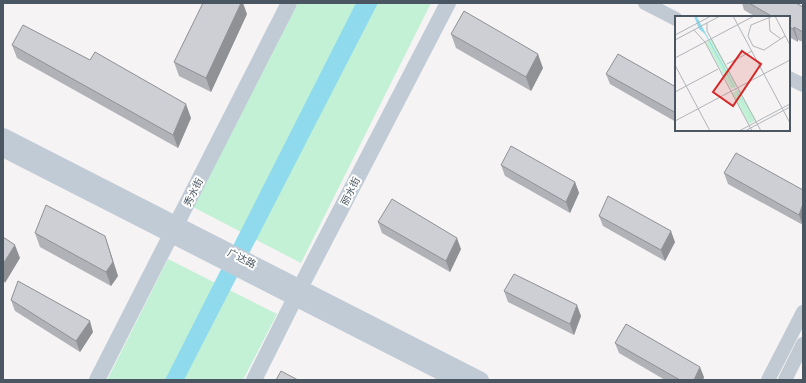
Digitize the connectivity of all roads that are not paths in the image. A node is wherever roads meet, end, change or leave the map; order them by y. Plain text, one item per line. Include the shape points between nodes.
1 (289, 3) edge
2 (448, 3) edge
3 (645, 3) edge
4 (675, 18) edge
5 (790, 79) edge
6 (803, 86) edge
7 (3, 136) edge
8 (3, 149) edge
9 (174, 230) junction
10 (298, 293) junction
11 (803, 312) edge
12 (803, 344) edge
13 (97, 380) edge
14 (254, 380) edge
15 (456, 380) edge
16 (481, 380) edge
17 (768, 380) edge
18 (784, 380) edge

1 - 9 main road, 秀水街
2 - 10 main road, 丽水街
3 - 4 street
5 - 6 street
7 - 9 main road, 广达路
8 - 9 main road, 广达路
9 - 10 main road, 广达路
9 - 13 main road, 秀水街
10 - 14 main road, 丽水街
10 - 15 main road, 广达路
10 - 16 main road, 广达路
11 - 17 street
12 - 18 street

